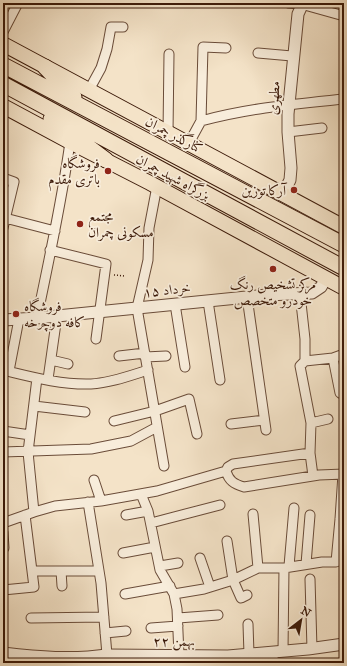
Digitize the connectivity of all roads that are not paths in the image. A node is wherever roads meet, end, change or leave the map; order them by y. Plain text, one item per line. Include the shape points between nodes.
1 (18, 3) edge
2 (288, 3) edge
3 (301, 3) edge
4 (344, 16) edge
5 (123, 27) dead end
6 (3, 32) edge
7 (3, 44) edge
8 (226, 48) dead end
9 (258, 53) dead end
10 (169, 54) dead end
11 (292, 56) junction
12 (3, 65) edge
13 (45, 67) junction
14 (3, 84) edge
15 (89, 90) junction
16 (344, 99) edge
17 (288, 104) junction
18 (3, 106) edge
19 (88, 110) junction
20 (201, 121) junction
21 (322, 128) dead end
22 (288, 132) junction
23 (168, 133) junction
24 (70, 142) junction
25 (189, 143) junction
26 (106, 160) junction
27 (3, 178) edge
28 (156, 186) junction
29 (283, 194) junction
30 (4, 222) edge
31 (344, 227) edge
32 (55, 231) junction
33 (344, 245) edge
34 (50, 250) junction
35 (344, 268) edge
36 (326, 278) junction
37 (344, 288) edge
38 (300, 294) junction
39 (247, 297) junction
40 (208, 301) junction
41 (175, 304) junction
42 (137, 308) junction
43 (100, 311) junction
44 (57, 316) junction
45 (37, 318) junction
46 (19, 319) junction
47 (3, 320) edge
48 (96, 339) dead end
49 (344, 354) edge
50 (145, 355) junction
51 (118, 356) dead end
52 (166, 356) dead end
53 (333, 358) junction
54 (50, 360) junction
55 (305, 361) junction
56 (68, 364) dead end
57 (185, 367) dead end
58 (6, 370) edge
59 (148, 370) junction
60 (36, 378) junction
61 (48, 379) junction
62 (220, 380) dead end
63 (344, 395) edge
64 (34, 406) junction
65 (155, 411) junction
66 (85, 412) dead end
67 (328, 419) dead end
68 (114, 420) dead end
69 (264, 420) junction
70 (311, 423) junction
71 (231, 424) dead end
72 (157, 427) junction
73 (266, 430) dead end
74 (3, 431) edge
75 (197, 434) dead end
76 (30, 435) junction
77 (3, 452) edge
78 (28, 452) junction
79 (310, 453) junction
80 (164, 466) dead end
81 (226, 471) junction
82 (344, 474) edge
83 (313, 476) junction
84 (94, 480) dead end
85 (141, 494) junction
86 (88, 502) junction
87 (101, 502) junction
88 (220, 505) dead end
89 (294, 508) dead end
90 (148, 511) junction
91 (34, 512) junction
92 (126, 514) dead end
93 (253, 514) dead end
94 (25, 515) junction
95 (310, 516) dead end
96 (3, 523) edge
97 (151, 523) junction
98 (3, 532) edge
99 (227, 541) dead end
100 (155, 547) junction
101 (4, 548) edge
102 (124, 553) dead end
103 (200, 558) dead end
104 (178, 563) dead end
105 (340, 563) edge
106 (306, 564) junction
107 (160, 566) junction
108 (287, 567) junction
109 (258, 568) junction
110 (32, 571) junction
111 (61, 571) junction
112 (99, 571) junction
113 (310, 578) dead end
114 (233, 580) junction
115 (62, 586) dead end
116 (210, 588) junction
117 (3, 590) edge
118 (172, 590) junction
119 (125, 594) dead end
120 (247, 595) dead end
121 (218, 615) dead end
122 (104, 617) junction
123 (31, 618) dead end
124 (178, 622) junction
125 (248, 624) dead end
126 (151, 628) dead end
127 (126, 631) dead end
128 (105, 633) junction
129 (344, 644) edge
130 (312, 649) junction
131 (283, 651) junction
132 (249, 654) junction
133 (7, 657) edge
134 (110, 658) edge
135 (184, 658) edge
136 (273, 658) edge
137 (148, 659) edge
138 (48, 660) edge

1 - 6 street
2 - 3 street
3 - 4 street
3 - 11 street, مطهری
5 - 15 street via 111,27 102,68
7 - 13 main road, کنارگذر چمران
8 - 20 street via 203,47
9 - 11 street
10 - 23 street
11 - 17 street, مطهری
12 - 19 highway, بزرگراه شهید چمران
13 - 15 main road, کنارگذر چمران
13 - 19 highway
14 - 26 highway
14 - 35 highway, بزرگراه شهید چمران
15 - 23 main road, کنارگذر چمران
16 - 17 street
17 - 20 street
17 - 22 street, مطهری
18 - 24 main road
19 - 33 highway, بزرگراه شهید چمران
20 - 25 street
21 - 22 street
22 - 29 street, مطهری via 291,174
23 - 25 main road, کنارگذر چمران
24 - 26 main road
24 - 32 street
25 - 29 main road, کنارگذر چمران
26 - 28 main road
27 - 30 street via 14,182
28 - 36 main road
28 - 42 street via 149,228 147,266
29 - 31 main road, کنارگذر چمران
30 - 32 street
32 - 34 street
34 - 43 street via 106,264
34 - 45 street
36 - 37 main road
36 - 38 street, ۱۵ خرداد via 321,287 312,293
38 - 39 street, ۱۵ خرداد
38 - 55 street
39 - 40 street, ۱۵ خرداد
39 - 69 street
40 - 41 street, ۱۵ خرداد
40 - 62 street
41 - 42 street, ۱۵ خرداد
41 - 57 street
42 - 43 street, ۱۵ خرداد
42 - 50 street
43 - 44 street, ۱۵ خرداد
43 - 48 street
44 - 45 street, ۱۵ خرداد
44 - 54 street
45 - 46 street, ۱۵ خرداد
46 - 47 street, ۱۵ خرداد
46 - 58 street
49 - 53 street
50 - 51 street
50 - 52 street
50 - 59 street
53 - 55 street
53 - 63 street via 340,393
54 - 56 street
54 - 61 street
55 - 70 street via 300,366
58 - 60 street
59 - 61 street via 92,384 68,384
59 - 65 street
60 - 61 street
60 - 64 street
64 - 66 street
64 - 76 street
65 - 68 street
65 - 72 street
65 - 75 street via 189,399
67 - 70 street
69 - 71 street
69 - 73 street
70 - 79 street
72 - 78 street via 131,441 91,449
72 - 80 street
74 - 76 street
76 - 78 street
77 - 78 street
78 - 91 street
79 - 81 street via 233,464
79 - 83 street
81 - 83 street via 229,480 244,487
81 - 85 street
82 - 83 street
82 - 105 street
84 - 87 street
85 - 87 street
85 - 90 street
86 - 87 street
86 - 91 street via 55,506
86 - 112 street
88 - 97 street
89 - 108 street
90 - 92 street
90 - 97 street
91 - 94 street
93 - 109 street
94 - 96 street
94 - 110 street
95 - 106 street
97 - 100 street
98 - 101 street
99 - 114 street
100 - 102 street
100 - 107 street
103 - 116 street
104 - 107 street
105 - 106 street
106 - 108 street
107 - 118 street
108 - 109 street
108 - 131 street
109 - 114 street
110 - 111 street
110 - 117 street via 34,587
111 - 112 street
111 - 115 street
112 - 122 street
113 - 130 street
114 - 116 street
114 - 120 street via 240,598
116 - 118 street
118 - 119 street
118 - 124 street
121 - 124 street
122 - 123 street
122 - 128 street
124 - 126 street
124 - 135 street
125 - 132 street
127 - 128 street
128 - 134 street
129 - 130 street, ۲۲ بهمن
130 - 131 street, ۲۲ بهمن
131 - 136 street, ۲۲ بهمن
132 - 135 street, ۲۲ بهمن
132 - 136 street, ۲۲ بهمن
133 - 138 street, ۲۲ بهمن
134 - 137 street, ۲۲ بهمن
134 - 138 street, ۲۲ بهمن
135 - 137 street, ۲۲ بهمن

